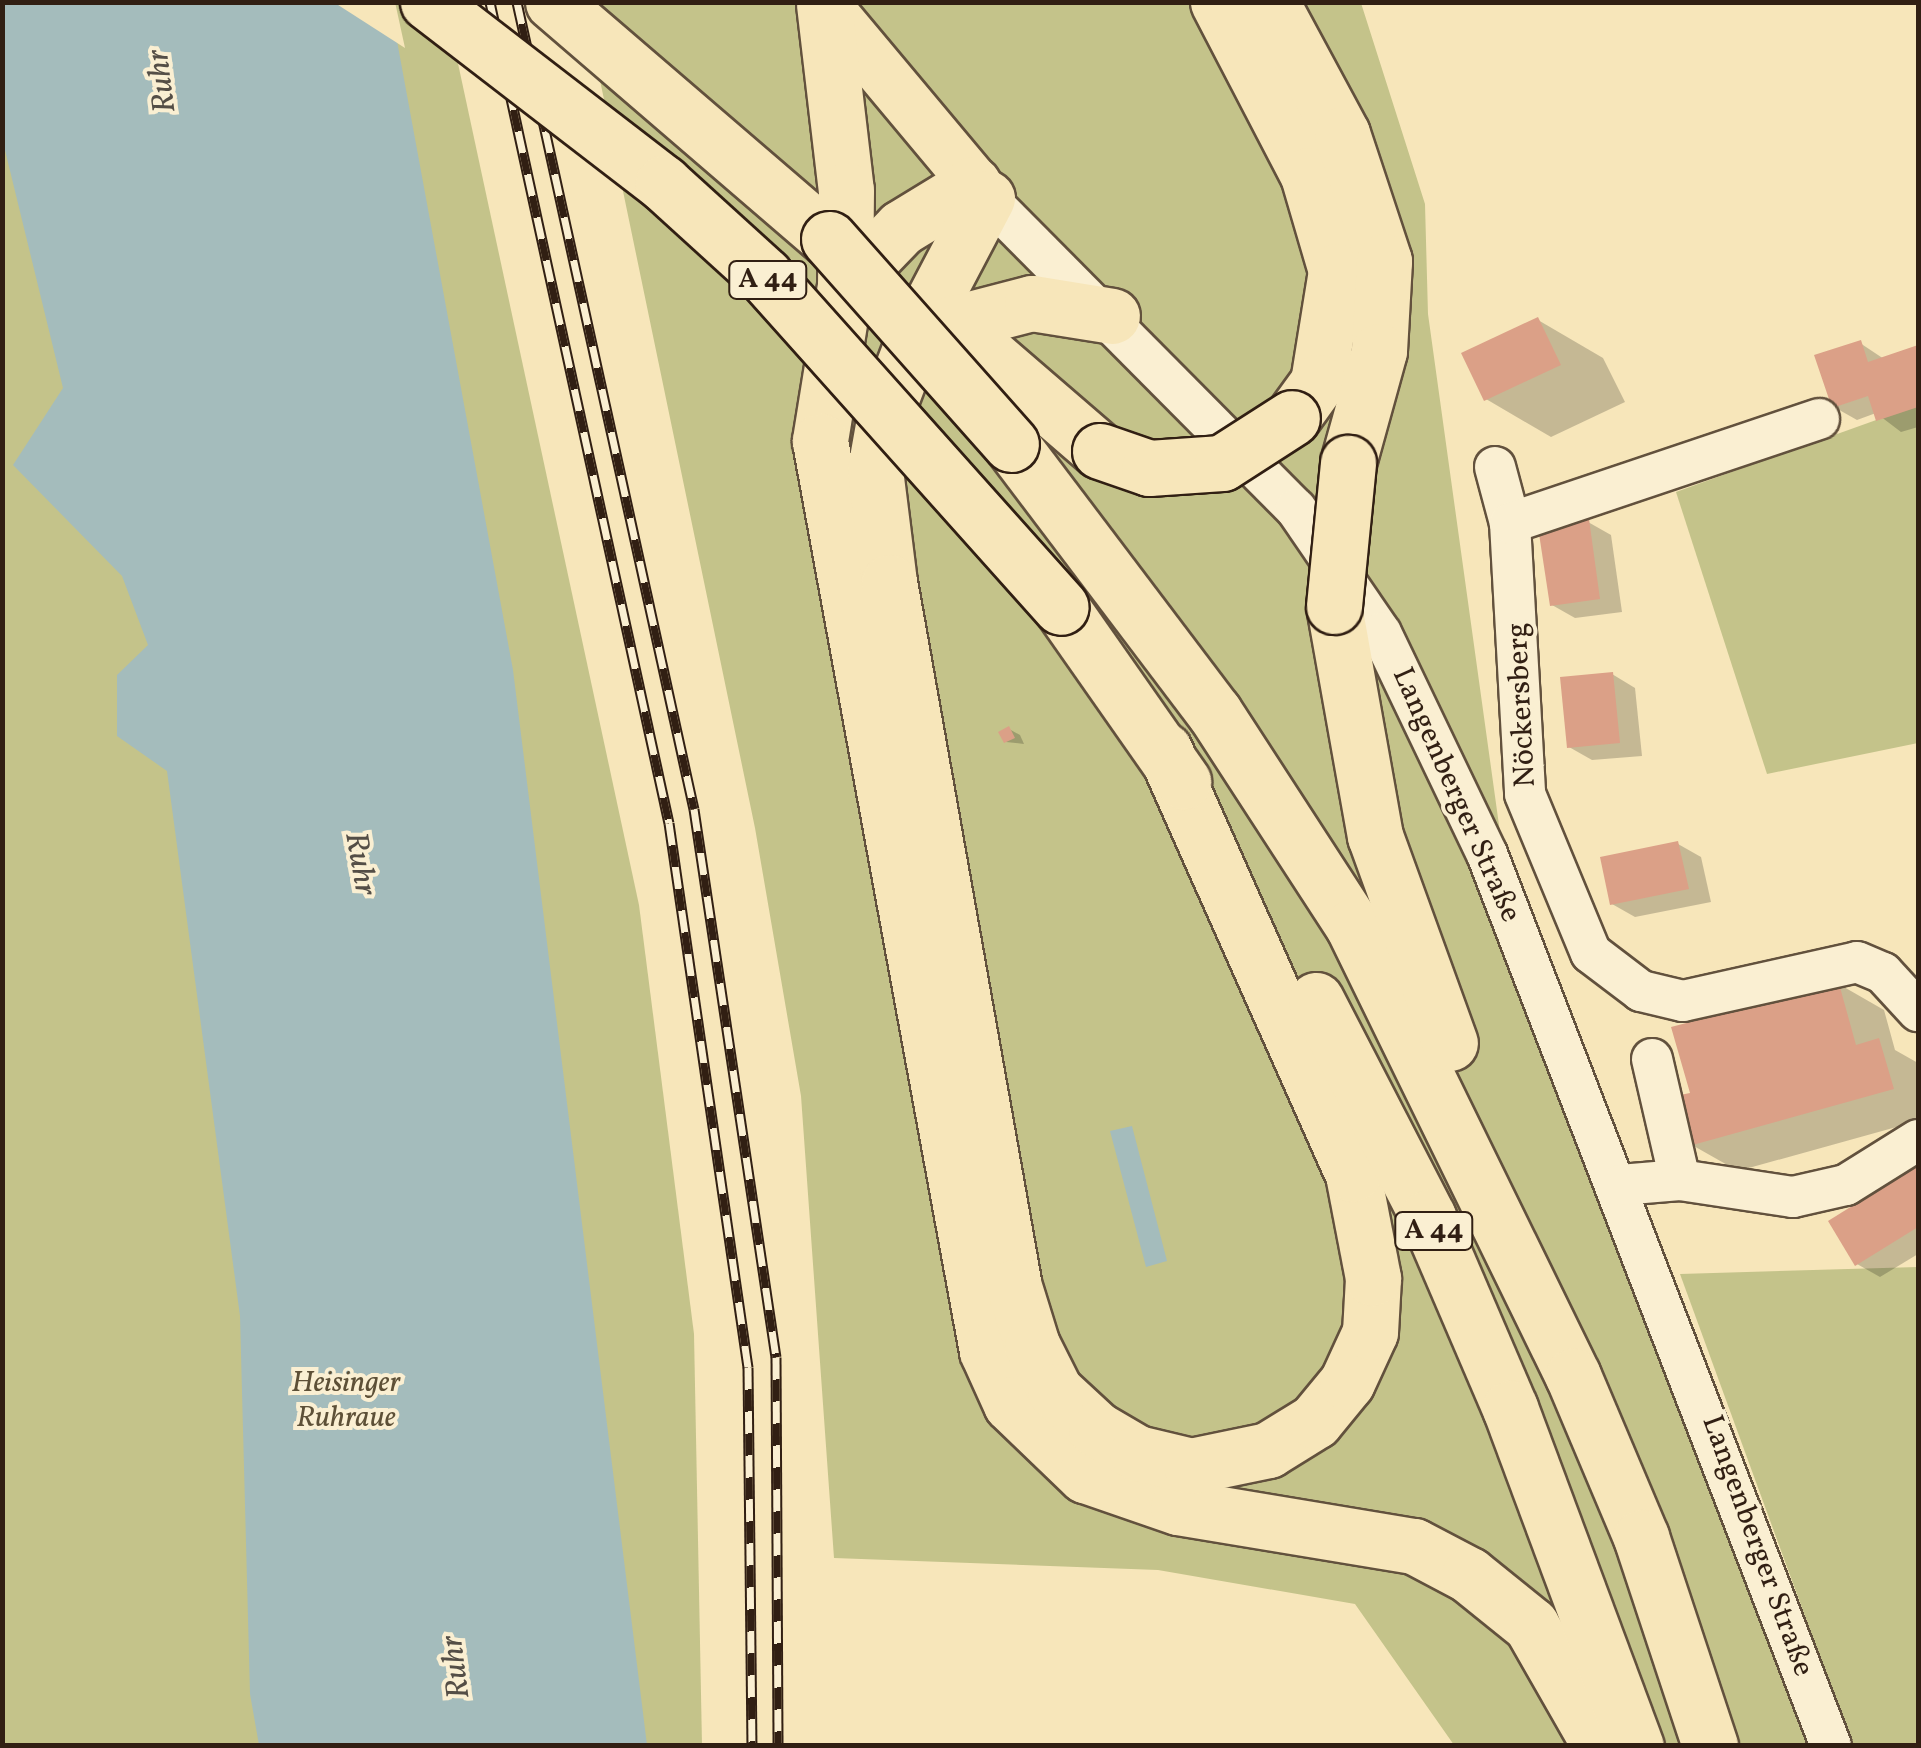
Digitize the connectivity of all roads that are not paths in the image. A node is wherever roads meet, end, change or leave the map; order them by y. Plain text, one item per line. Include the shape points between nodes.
1 (428, 2) edge
2 (553, 2) edge
3 (1218, 2) edge
4 (1271, 2) edge
5 (823, 3) edge
6 (980, 191) junction
7 (837, 262) junction
8 (1112, 316) junction
9 (916, 333) junction
10 (1819, 419) dead end
11 (1494, 467) dead end
12 (1510, 524) junction
13 (1164, 750) junction
14 (1918, 1012) edge
15 (1652, 1059) dead end
16 (1918, 1140) edge
17 (1680, 1180) junction
18 (1620, 1185) junction
19 (1573, 1376) junction
20 (1600, 1746) edge
21 (1636, 1746) edge
22 (1710, 1746) edge
23 (1831, 1746) edge

1 - 13 highway, A 44, bridge via 590,123 764,275 1060,607
2 - 7 highway, A 44
3 - 7 highway, bridge via 1308,176 1336,271 1318,382 1292,418 1222,463 1150,468 1100,451 976,344
4 - 19 highway, bridge via 1342,134 1384,261 1379,350 1348,463 1334,606 1375,836 1428,996 1550,1252
5 - 6 main road, Langenberger Straße
5 - 7 highway via 846,190
6 - 7 highway
6 - 8 street, Langenberger Straße
6 - 9 highway
7 - 19 highway, A 44, bridge via 1011,444 1214,712 1353,926
7 - 20 highway via 824,386 825,485 952,1188 987,1351 1010,1404 1085,1475 1124,1493 1414,1546 1468,1574 1531,1626
8 - 9 highway via 1032,303
8 - 18 street, Langenberger Straße via 1296,510 1382,633 1486,854
9 - 13 highway via 875,470 1014,1287 1055,1391 1137,1453 1192,1466 1268,1450 1316,1421 1347,1382 1370,1332 1373,1278 1353,1174
10 - 12 street
11 - 12 street, Nöckersberg
12 - 14 street, Nöckersberg via 1525,794 1591,953 1640,992 1683,1001 1856,962 1883,973
13 - 21 highway, A 44 via 1294,956 1428,1217
15 - 17 street
16 - 17 street via 1846,1185 1806,1195
17 - 18 street
18 - 23 street, Langenberger Straße
19 - 22 highway, A 44 via 1641,1538

